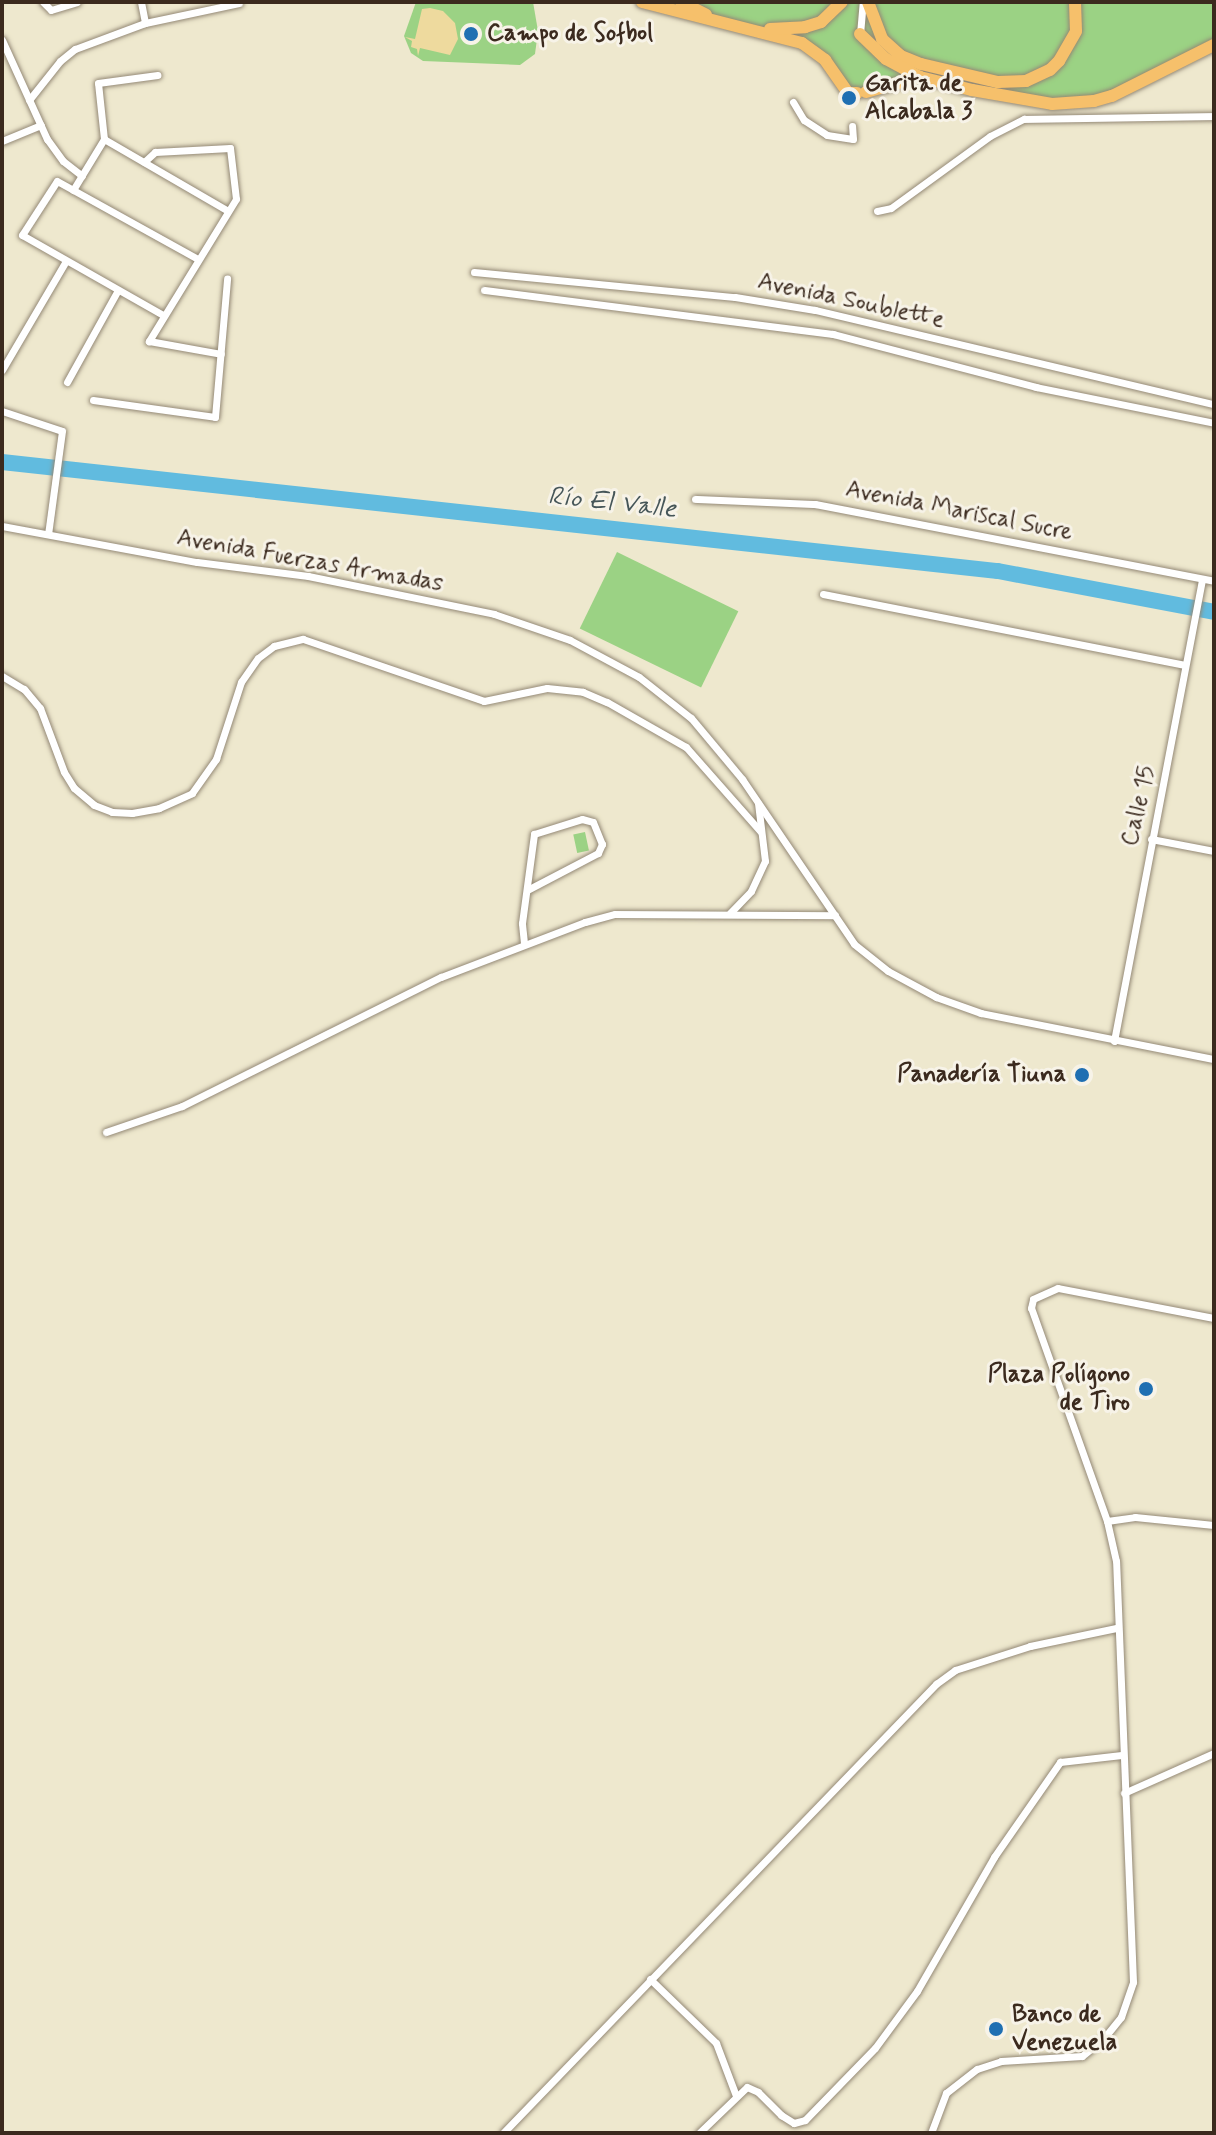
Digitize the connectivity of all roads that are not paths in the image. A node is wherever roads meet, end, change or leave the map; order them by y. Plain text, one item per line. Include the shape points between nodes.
1 (43, 2) edge
2 (77, 2) edge
3 (141, 2) edge
4 (642, 2) edge
5 (681, 2) edge
6 (842, 2) edge
7 (866, 2) edge
8 (1075, 2) edge
9 (239, 3) edge
10 (145, 23) junction
11 (860, 34) joint
12 (2, 40) edge
13 (1214, 45) edge
14 (5, 53) edge
15 (157, 75) dead end
16 (920, 77) junction
17 (29, 100) junction
18 (793, 102) dead end
19 (1214, 116) edge
20 (41, 125) junction
21 (852, 126) dead end
22 (104, 139) junction
23 (2, 141) edge
24 (144, 162) junction
25 (82, 176) junction
26 (73, 190) junction
27 (228, 211) junction
28 (877, 211) dead end
29 (198, 259) junction
30 (66, 261) junction
31 (474, 272) dead end
32 (227, 279) dead end
33 (118, 290) junction
34 (484, 290) dead end
35 (163, 315) junction
36 (221, 354) junction
37 (2, 370) edge
38 (67, 382) dead end
39 (93, 400) dead end
40 (1214, 404) edge
41 (2, 411) edge
42 (1214, 423) edge
43 (695, 499) dead end
44 (2, 526) edge
45 (48, 534) junction
46 (1202, 579) junction
47 (1214, 581) edge
48 (823, 594) dead end
49 (1185, 665) junction
50 (2, 676) edge
51 (758, 802) junction
52 (761, 832) junction
53 (1151, 839) junction
54 (1214, 851) edge
55 (529, 889) junction
56 (730, 913) junction
57 (835, 915) junction
58 (524, 943) junction
59 (1114, 1041) junction
60 (1214, 1059) edge
61 (106, 1132) dead end
62 (1214, 1318) edge
63 (1107, 1521) junction
64 (1214, 1525) edge
65 (1116, 1628) junction
66 (1214, 1753) edge
67 (1122, 1755) junction
68 (1124, 1793) junction
69 (650, 1979) junction
70 (736, 2096) junction
71 (503, 2133) edge
72 (699, 2133) edge
73 (931, 2133) edge

1 - 2 street via 51,10
3 - 10 street
4 - 16 highway via 802,43 857,93
5 - 6 highway via 742,26 783,30 821,22
7 - 8 highway via 882,39 901,56 998,82 1026,81 1059,61 1076,31
7 - 11 street
9 - 10 street
10 - 17 street via 75,49
11 - 16 highway via 886,59
12 - 14 street
13 - 16 highway via 1094,101 1027,101
14 - 17 street
15 - 22 street via 98,83
17 - 20 street
18 - 21 street via 804,120 827,135 853,139
19 - 28 street via 1024,119 990,136 891,208
20 - 23 street
20 - 25 street via 63,161
22 - 24 street
22 - 25 street
24 - 27 street
24 - 27 street via 155,152 230,148 236,199
25 - 26 street
26 - 29 street
26 - 30 street via 57,181 22,235
27 - 29 street
29 - 35 street
30 - 33 street
30 - 37 street
31 - 40 street, Avenida Soublette via 735,297 815,310
32 - 36 street
33 - 35 street
33 - 38 street
34 - 42 street via 833,334 1036,387
35 - 36 street via 149,341
36 - 39 street via 215,417
41 - 45 street via 62,431
43 - 46 street, Avenida Mariscal Sucre via 815,504
44 - 45 street, Avenida Fuerzas Armadas
45 - 51 street, Avenida Fuerzas Armadas via 339,582 494,614 570,640 639,677 691,718
46 - 47 street, Avenida Mariscal Sucre
46 - 49 street, Calle 15
48 - 49 street
49 - 53 street, Calle 15
50 - 52 street via 24,689 40,708 74,788 112,812 159,808 192,793 216,759 241,682 258,658 274,646 303,639 484,701 547,688 583,692 607,702 686,747
51 - 52 street
51 - 57 street, Avenida Fuerzas Armadas
52 - 56 street via 765,861 751,891
53 - 54 street
53 - 59 street, Calle 15
55 - 55 street via 534,834 582,819 593,822 602,844 598,853
55 - 58 street
56 - 57 street
56 - 58 street via 615,914
57 - 59 street, Avenida Fuerzas Armadas via 854,944 888,971 936,997 981,1013
58 - 61 street via 441,977 182,1106
59 - 60 street, Avenida Fuerzas Armadas
62 - 63 street via 1058,1288 1040,1294 1031,1308
63 - 64 street via 1135,1517
63 - 65 street via 1116,1561
65 - 67 street
65 - 69 street via 1030,1646 955,1670 936,1684
66 - 68 street
67 - 68 street
67 - 70 street via 1060,1762 994,1857 917,1991 875,2048 805,2120 794,2123 747,2087
68 - 73 street via 1133,1982 1121,2017 1082,2056 1001,2061 958,2081 946,2093
69 - 70 street via 716,2043
69 - 71 street
70 - 72 street

